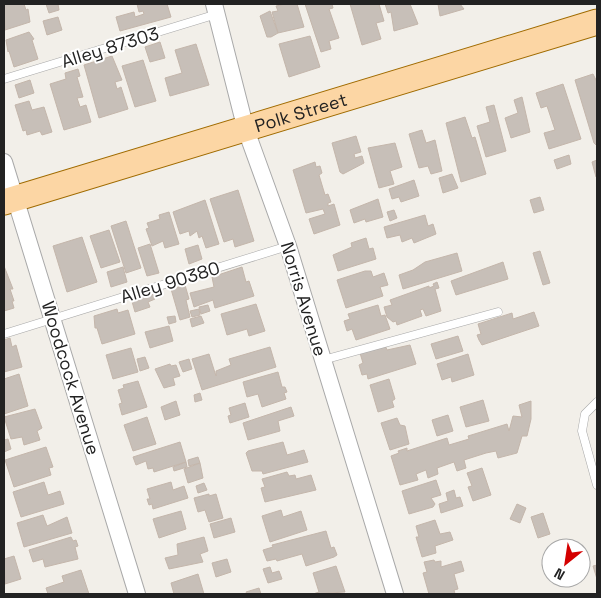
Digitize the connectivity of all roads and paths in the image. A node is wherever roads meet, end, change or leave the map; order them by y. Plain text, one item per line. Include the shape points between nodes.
1 (215, 9) edge
2 (597, 22) edge
3 (4, 79) edge
4 (246, 130) junction
5 (4, 162) edge
6 (9, 200) edge
7 (288, 246) junction
8 (498, 312) dead end
9 (52, 318) junction
10 (4, 334) edge
11 (323, 360) junction
12 (597, 402) edge
13 (597, 485) edge
14 (138, 594) edge
15 (395, 594) edge

1 - 3 lane, Alley 87303
1 - 4 street, Norris Avenue
2 - 4 main road, Polk Street
4 - 6 main road, Polk Street
4 - 7 street, Norris Avenue
5 - 6 street, Woodcock Avenue
6 - 9 street, Woodcock Avenue
7 - 9 lane, Alley 90380
7 - 11 street, Norris Avenue
8 - 11 lane
9 - 10 lane, Alley 90380
9 - 14 street, Woodcock Avenue
11 - 15 street, Norris Avenue
12 - 13 lane via 585,414 582,430

